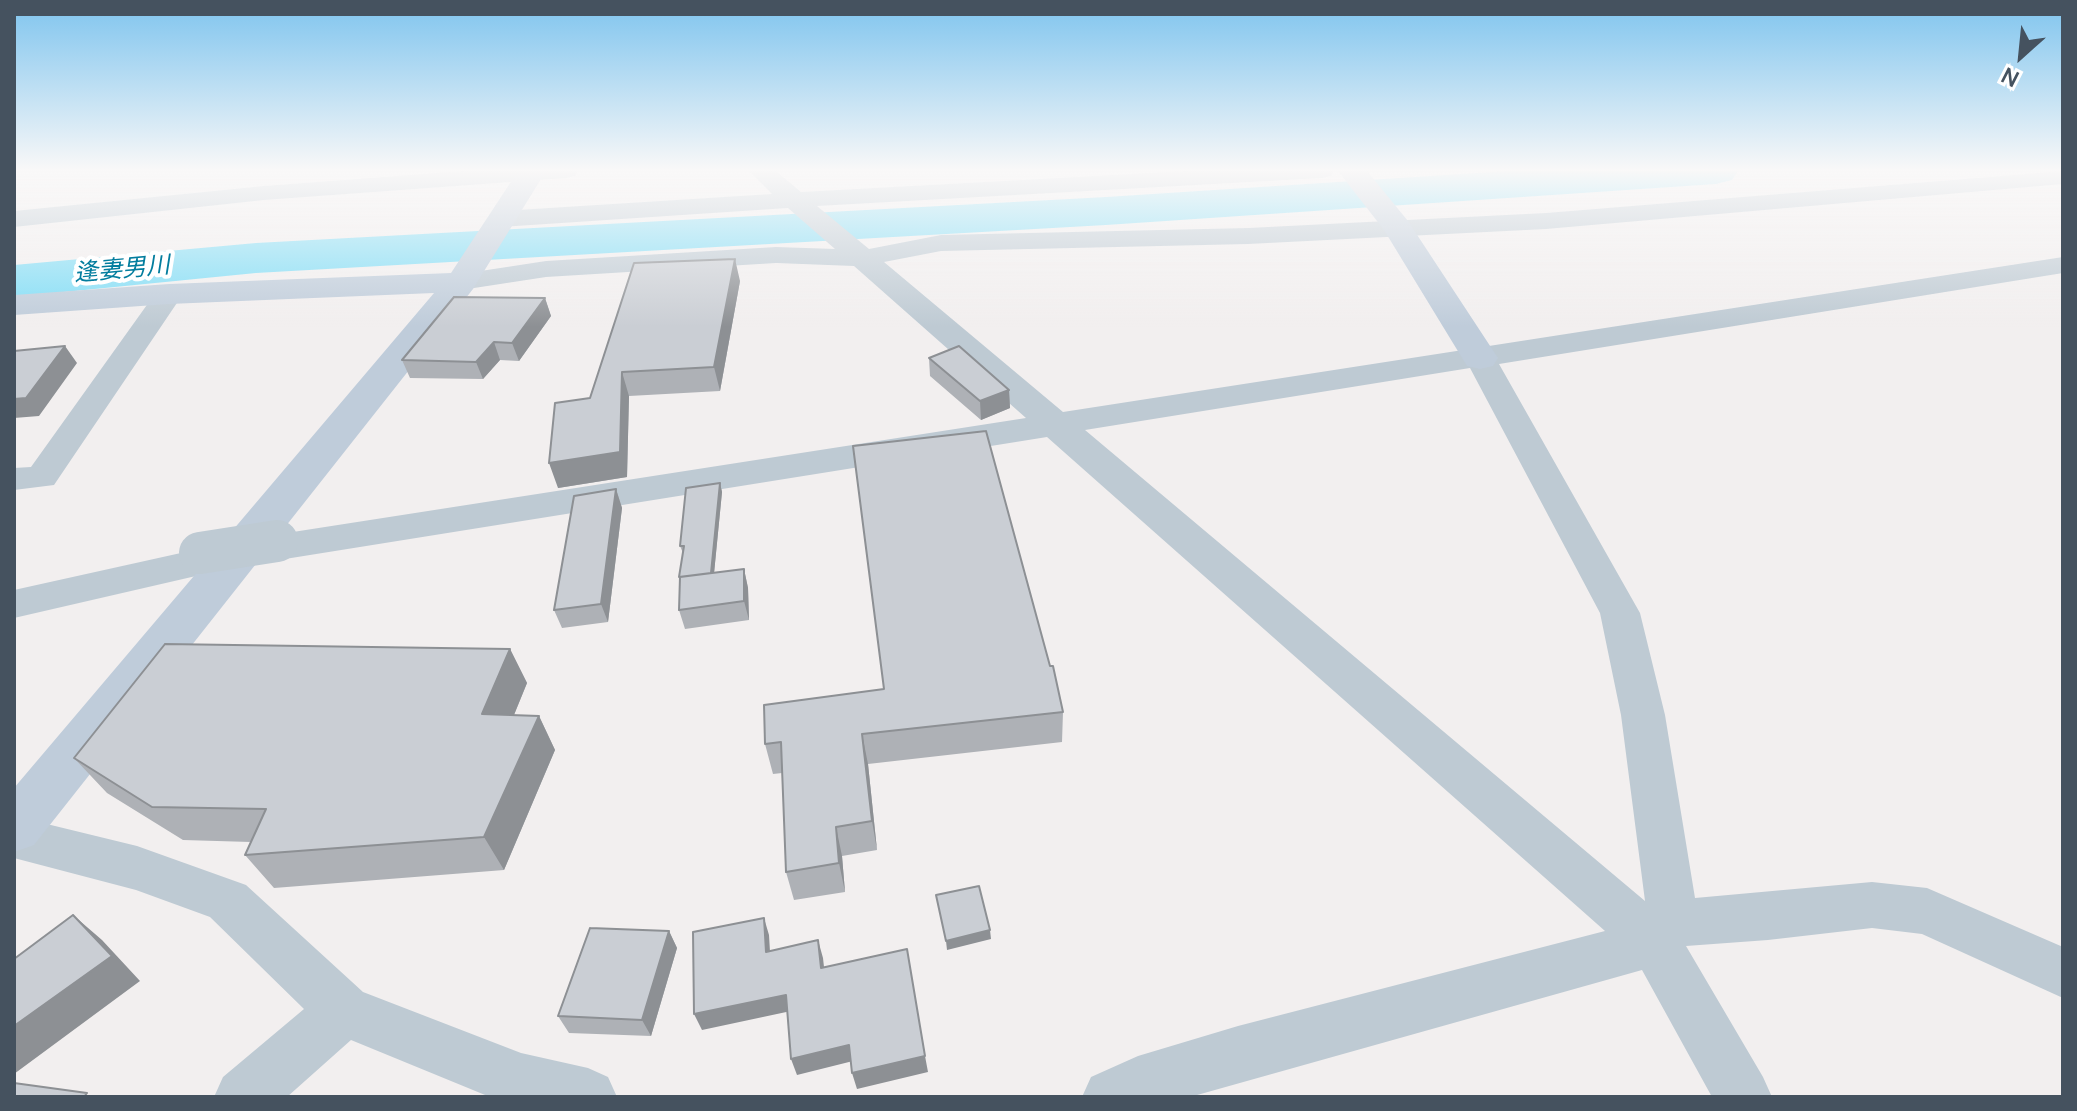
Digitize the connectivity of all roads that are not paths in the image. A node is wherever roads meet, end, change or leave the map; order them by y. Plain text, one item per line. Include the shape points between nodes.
1 (500, 223) edge
2 (820, 223) edge
3 (1476, 223) edge
4 (1395, 225) junction
5 (861, 256) junction
6 (2063, 265) edge
7 (465, 277) junction
8 (169, 294) junction
9 (14, 305) edge
10 (1480, 358) junction
11 (1056, 425) junction
12 (14, 479) edge
13 (277, 541) dead end
14 (218, 554) junction
15 (14, 604) edge
16 (14, 828) edge
17 (14, 837) edge
18 (1664, 933) junction
19 (2063, 973) edge
20 (344, 1011) junction
21 (521, 1089) edge
22 (243, 1097) edge
23 (588, 1097) edge
24 (1111, 1097) edge
25 (1743, 1097) edge

1 - 7 street
2 - 5 street
3 - 4 street
4 - 5 street via 1248,236 941,243
4 - 10 street
5 - 7 street via 776,255
5 - 11 street
6 - 10 street
7 - 8 street
7 - 14 street
8 - 9 street
8 - 12 street via 42,477
10 - 11 street
10 - 18 street via 1620,613 1643,715
11 - 14 street
11 - 18 street
13 - 14 street, bridge
14 - 15 street
14 - 16 street
17 - 20 street via 137,868 228,901
18 - 19 street via 1872,905 1927,911
18 - 24 street via 1238,1054
18 - 25 street
20 - 21 street
20 - 22 street
21 - 23 street

